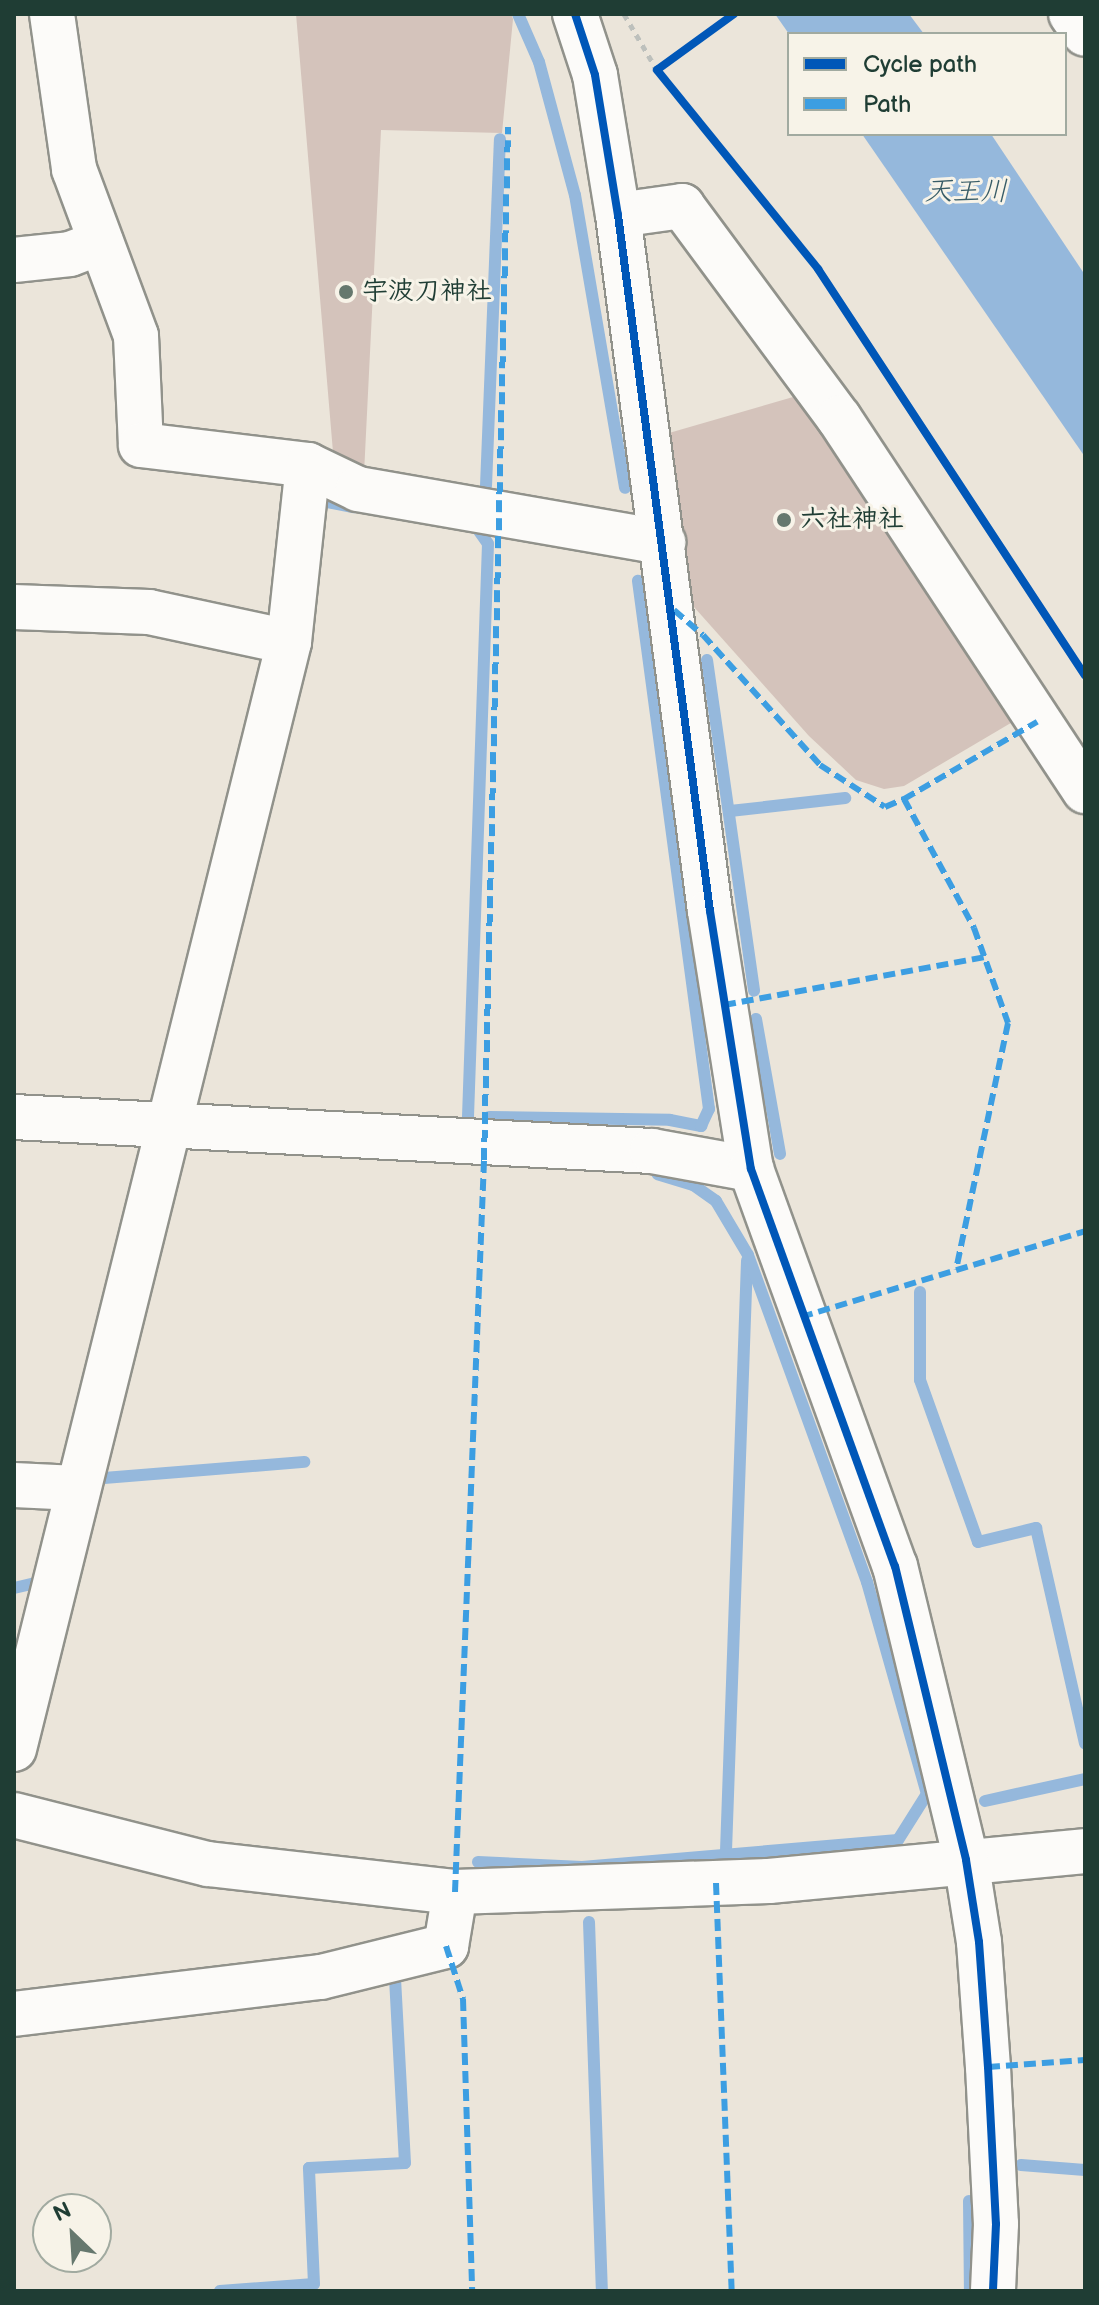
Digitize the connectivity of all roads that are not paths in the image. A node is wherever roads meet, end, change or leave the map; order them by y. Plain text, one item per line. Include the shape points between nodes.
1 (52, 14) edge
2 (575, 14) edge
3 (1071, 14) edge
4 (1085, 34) edge
5 (618, 215) junction
6 (101, 242) junction
7 (14, 260) edge
8 (308, 465) junction
9 (663, 542) junction
10 (14, 607) edge
11 (289, 642) junction
12 (1085, 791) edge
13 (14, 1117) edge
14 (168, 1123) junction
15 (751, 1169) junction
16 (14, 1485) edge
17 (77, 1488) junction
18 (14, 1749) edge
19 (14, 1815) edge
20 (1085, 1851) edge
21 (966, 1860) junction
22 (455, 1892) junction
23 (14, 2014) edge
24 (993, 2291) edge

1 - 6 street via 74,169
2 - 5 street via 595,75
3 - 4 street
5 - 9 street
5 - 12 street via 682,206 839,418
6 - 7 street via 70,254
6 - 8 street via 136,336 141,445
8 - 9 street via 358,489
8 - 11 street
9 - 15 street via 710,911
10 - 11 street via 149,612
11 - 14 street
13 - 14 street
14 - 15 street via 652,1151
14 - 17 street
15 - 21 street via 895,1566
16 - 17 street
17 - 18 street
19 - 22 street via 208,1864
20 - 21 street
21 - 22 street via 769,1881
21 - 24 street via 979,1942 988,2067 996,2224
22 - 23 street via 446,1946 321,1977

